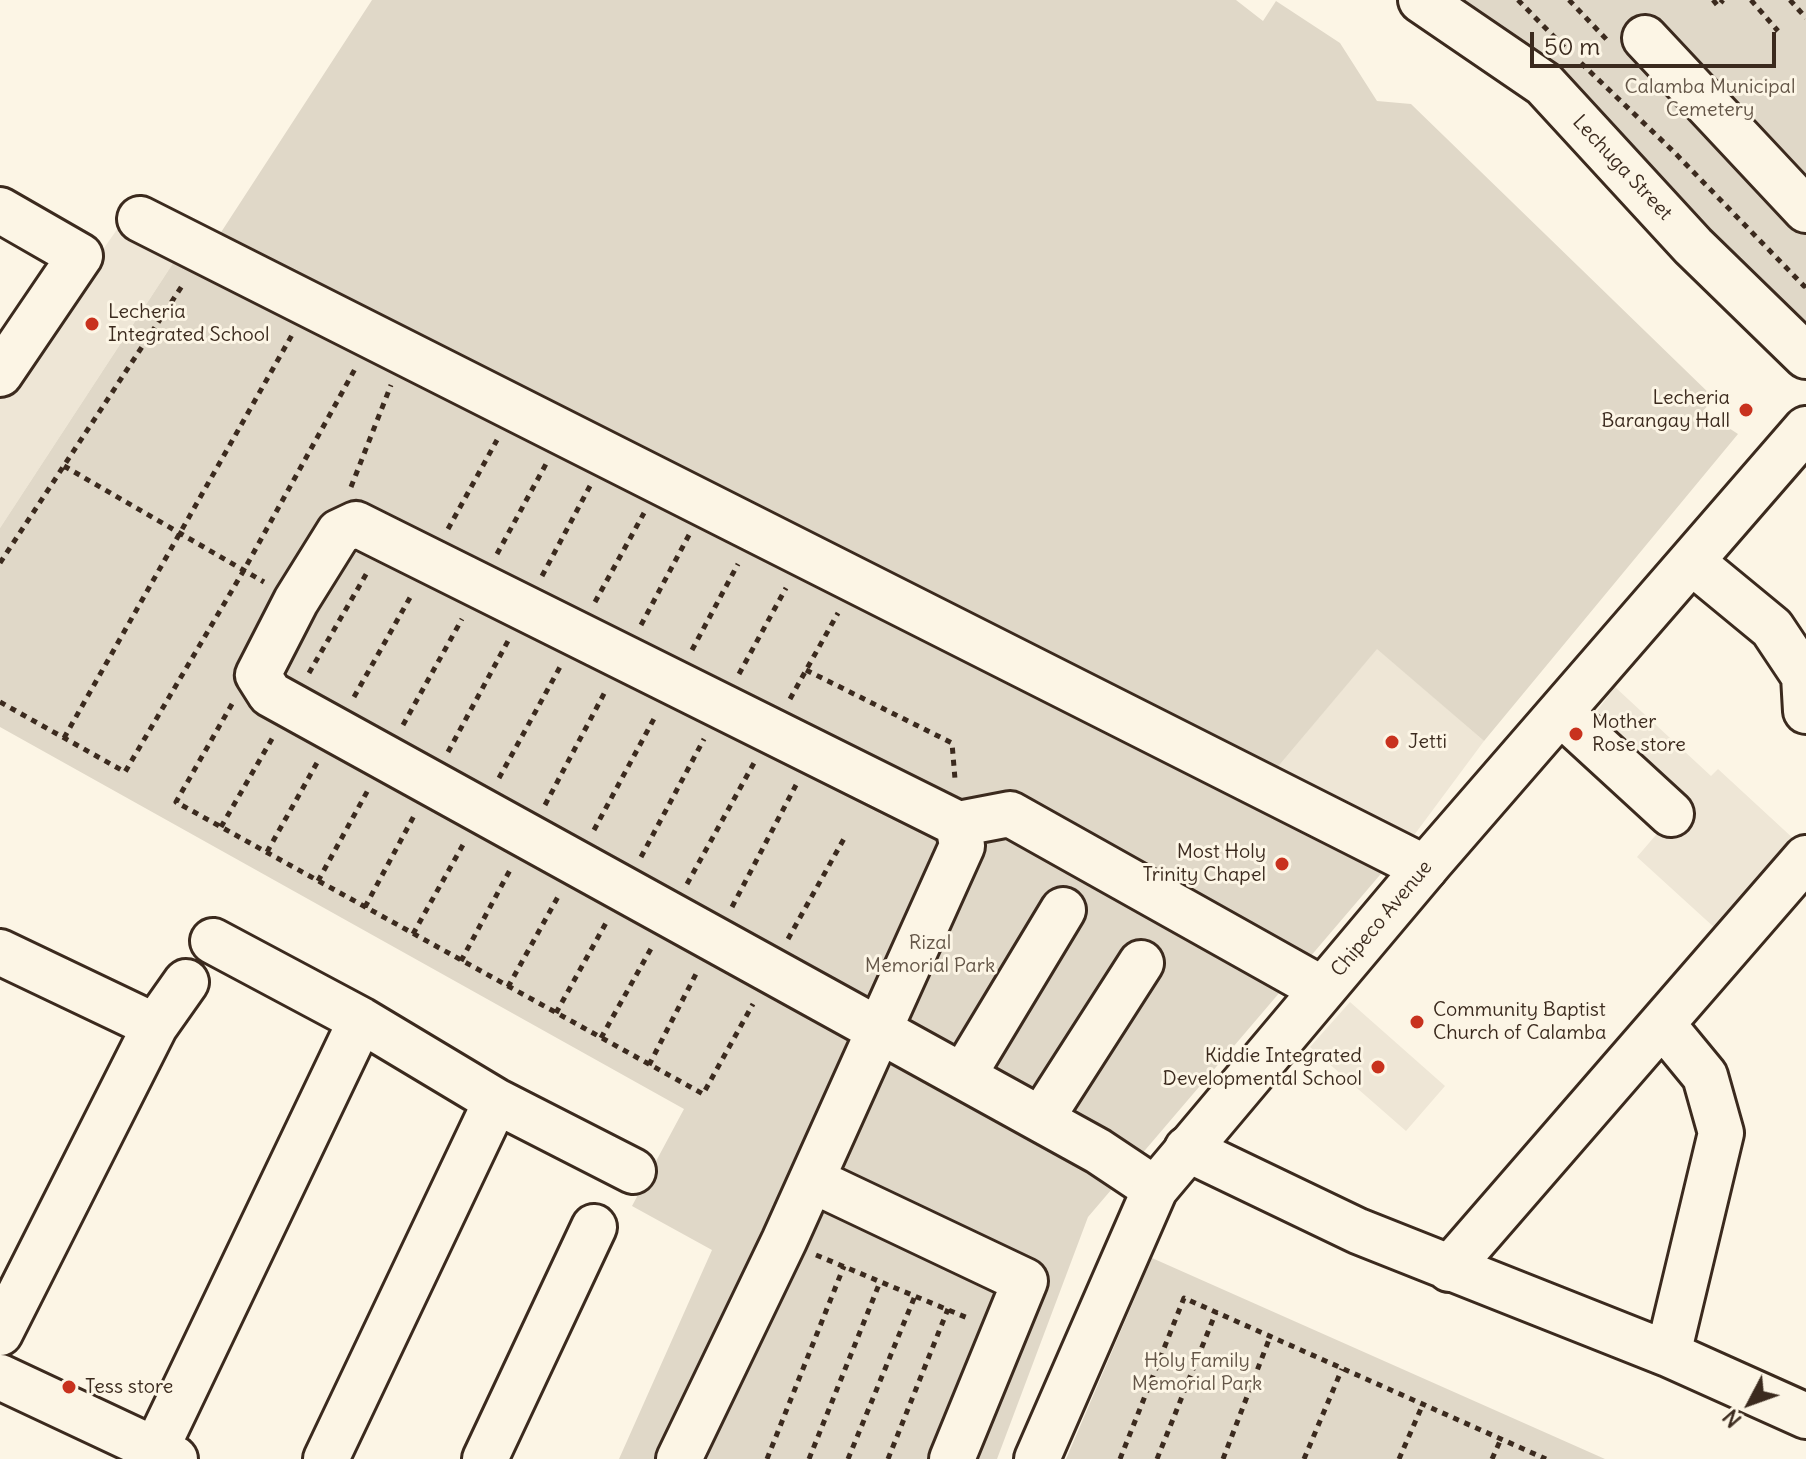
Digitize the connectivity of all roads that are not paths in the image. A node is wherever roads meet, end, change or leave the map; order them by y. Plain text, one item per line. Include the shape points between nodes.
1 (1421, 0) edge
2 (1645, 38) dead end
3 (0, 210) edge
4 (1806, 210) edge
5 (140, 219) dead end
6 (1806, 356) edge
7 (2, 365) edge
8 (1806, 429) edge
9 (1692, 562) junction
10 (1806, 711) edge
11 (1561, 713) junction
12 (1671, 814) dead end
13 (958, 824) junction
14 (1806, 858) edge
15 (1425, 868) junction
16 (1063, 910) dead end
17 (213, 941) dead end
18 (0, 952) edge
19 (1141, 963) dead end
20 (186, 982) dead end
21 (1322, 989) junction
22 (361, 1020) junction
23 (1663, 1025) junction
24 (155, 1026) junction
25 (879, 1029) junction
26 (963, 1076) junction
27 (496, 1101) junction
28 (1041, 1119) junction
29 (1187, 1149) junction
30 (633, 1171) dead end
31 (812, 1180) junction
32 (1155, 1189) junction
33 (594, 1227) dead end
34 (1449, 1269) junction
35 (0, 1333) edge
36 (1668, 1354) junction
37 (0, 1377) edge
38 (1806, 1416) edge
39 (165, 1454) edge
40 (326, 1459) edge
41 (485, 1459) edge
42 (679, 1459) edge
43 (952, 1459) edge
44 (1037, 1459) edge

1 - 6 street, Lechuga Street via 1544,84 1693,246
2 - 4 street
3 - 7 street via 80,256
5 - 15 street
8 - 9 street, Chipeco Avenue
9 - 10 street via 1772,628 1804,676
9 - 11 street, Chipeco Avenue
11 - 12 street
11 - 15 street, Chipeco Avenue
13 - 21 street via 1010,814
13 - 25 street via 962,846
13 - 25 street via 356,524 339,532 258,675 270,694
14 - 23 street
15 - 21 street, Chipeco Avenue
16 - 26 street
17 - 22 street
18 - 24 street
19 - 28 street
20 - 24 street
21 - 29 street, Chipeco Avenue
22 - 27 street
22 - 39 street
23 - 34 street
23 - 36 street via 1705,1076 1721,1133
24 - 35 street
25 - 26 street
25 - 31 street
26 - 28 street
27 - 30 street
27 - 40 street
28 - 32 street
29 - 32 street, Chipeco Avenue
29 - 34 street
31 - 42 street
31 - 43 street via 1025,1281
32 - 44 street, Chipeco Avenue
33 - 41 street
34 - 36 street
36 - 38 street
37 - 39 street

